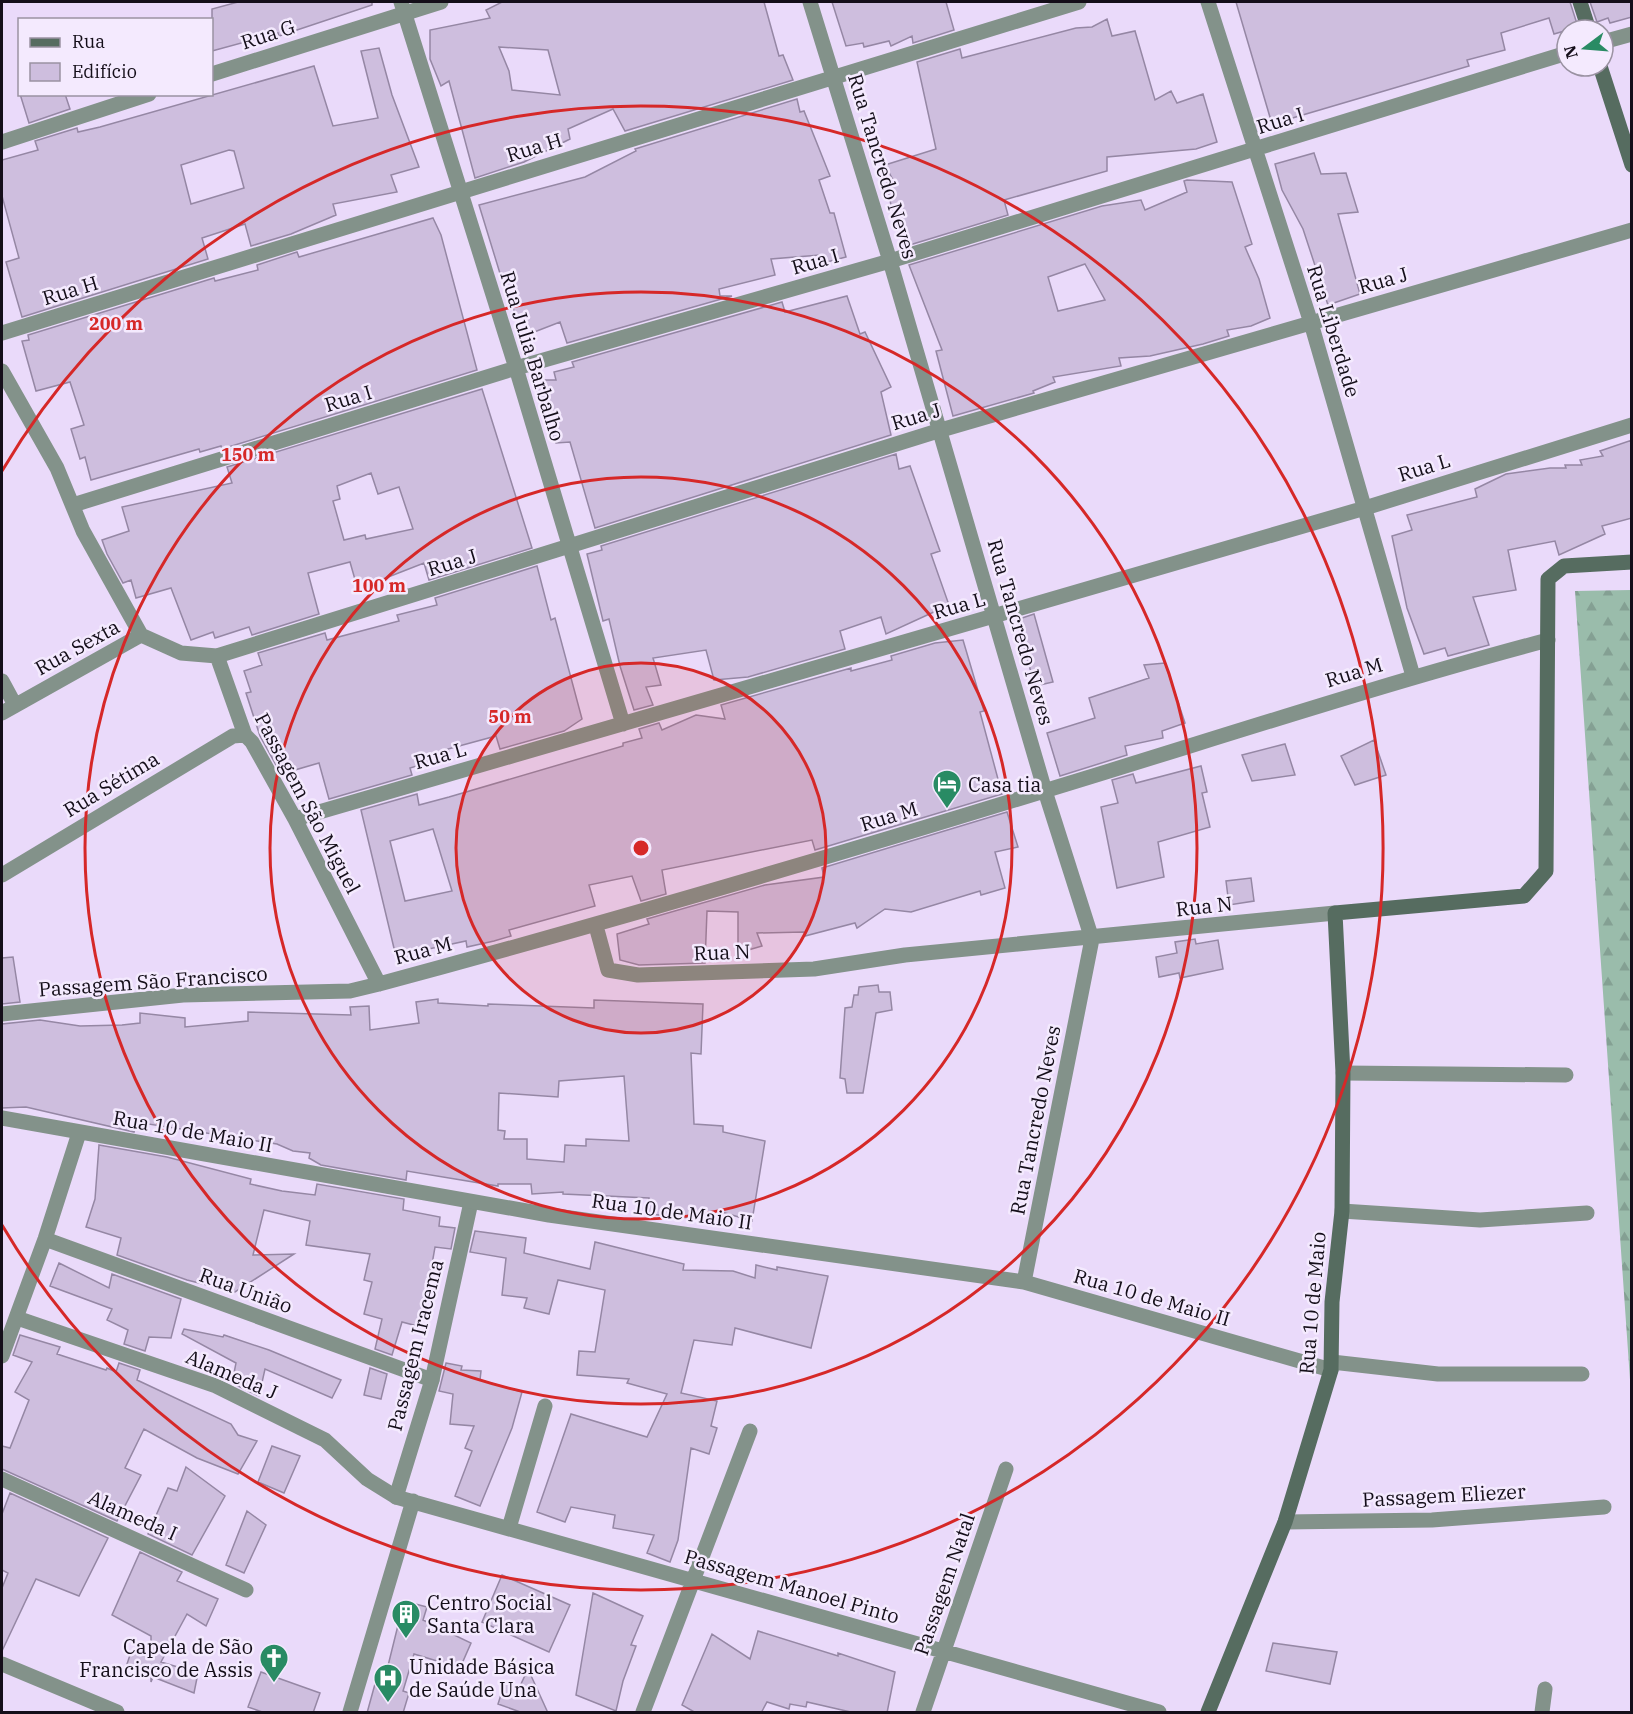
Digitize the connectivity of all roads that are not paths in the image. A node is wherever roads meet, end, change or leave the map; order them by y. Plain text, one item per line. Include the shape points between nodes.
1 (441, 2) edge
2 (810, 2) edge
3 (1079, 2) edge
4 (1208, 2) edge
5 (1580, 2) edge
6 (402, 7) edge
7 (1585, 18) edge
8 (1632, 34) edge
9 (1615, 39) edge
10 (1555, 57) edge
11 (213, 74) edge
12 (833, 76) junction
13 (1604, 78) edge
14 (143, 96) edge
15 (2, 142) edge
16 (1256, 149) junction
17 (1632, 165) edge
18 (460, 192) junction
19 (1632, 230) edge
20 (890, 261) junction
21 (1311, 323) junction
22 (2, 333) edge
23 (516, 368) junction
24 (2, 371) edge
25 (1632, 425) edge
26 (941, 430) junction
27 (73, 505) junction
28 (1365, 508) junction
29 (568, 548) junction
30 (1632, 562) edge
31 (994, 617) junction
32 (141, 635) junction
33 (1548, 640) junction
34 (217, 656) junction
35 (1413, 676) junction
36 (2, 681) edge
37 (15, 705) junction
38 (2, 713) edge
39 (623, 724) junction
40 (245, 735) junction
41 (1045, 791) junction
42 (296, 819) junction
43 (2, 875) edge
44 (1335, 913) junction
45 (596, 926) junction
46 (1092, 939) junction
47 (379, 984) junction
48 (2, 1014) edge
49 (1343, 1073) junction
50 (1566, 1075) dead end
51 (2, 1118) edge
52 (79, 1133) junction
53 (471, 1202) junction
54 (1342, 1211) junction
55 (1587, 1213) dead end
56 (45, 1239) junction
57 (1024, 1282) junction
58 (17, 1318) junction
59 (2, 1356) edge
60 (1331, 1366) junction
61 (1582, 1374) dead end
62 (432, 1380) junction
63 (545, 1406) dead end
64 (750, 1431) dead end
65 (1006, 1469) dead end
66 (2, 1479) edge
67 (396, 1497) junction
68 (413, 1501) junction
69 (1604, 1507) dead end
70 (1285, 1522) junction
71 (508, 1528) junction
72 (693, 1580) junction
73 (246, 1590) dead end
74 (943, 1651) junction
75 (2, 1664) edge
76 (1545, 1689) dead end
77 (117, 1713) edge
78 (350, 1713) edge
79 (643, 1713) edge
80 (923, 1713) edge
81 (1159, 1713) edge
82 (1208, 1713) edge
83 (1542, 1713) edge

1 - 6 street, Rua G
2 - 12 street, Rua Tancredo Neves
3 - 12 street, Rua H
4 - 16 street, Rua Liberdade
5 - 7 main road
6 - 11 street, Rua G
6 - 18 street, Rua Julia Barbalho
8 - 9 street
10 - 16 street, Rua I
12 - 18 street, Rua H
12 - 20 street, Rua Tancredo Neves
13 - 17 main road
14 - 15 street
16 - 20 street, Rua I
16 - 21 street, Rua Liberdade
18 - 22 street, Rua H
18 - 23 street, Rua Julia Barbalho
19 - 21 street, Rua J
20 - 23 street, Rua I
20 - 26 street, Rua Tancredo Neves
21 - 26 street, Rua J
21 - 28 street, Rua Liberdade
23 - 27 street, Rua I
23 - 29 street, Rua Julia Barbalho
24 - 27 street via 57,468
25 - 28 street, Rua L
26 - 29 street, Rua J
26 - 31 street, Rua Tancredo Neves
27 - 32 street via 83,531
28 - 31 street, Rua L
28 - 35 street, Rua Liberdade
29 - 34 street, Rua J
29 - 39 street, Rua Julia Barbalho
30 - 33 main road, Rua N via 1564,566 1550,577
31 - 39 street, Rua L
31 - 41 street, Rua Tancredo Neves
32 - 34 street via 180,653
32 - 37 street, Rua Sexta
33 - 35 street, Rua M
33 - 44 main road, Rua N via 1546,871 1524,896
34 - 40 street, Passagem São Miguel
35 - 41 street, Rua M
36 - 37 street
37 - 38 street, Rua Sexta
39 - 42 street, Rua L
40 - 42 street, Passagem São Miguel
40 - 43 street, Rua Sétima via 233,736
41 - 45 street, Rua M
41 - 46 street, Rua Tancredo Neves
42 - 47 street, Passagem São Miguel
44 - 46 street, Rua N
44 - 49 main road, Rua 10 de Maio
45 - 46 street, Rua N via 608,970 638,975 814,969 905,955
45 - 47 street, Rua M
46 - 57 street, Rua Tancredo Neves
47 - 48 street, Passagem São Francisco via 350,991 183,995
49 - 50 street
49 - 54 main road, Rua 10 de Maio
51 - 52 street, Rua 10 de Maio II
52 - 53 street, Rua 10 de Maio II
52 - 56 street
53 - 57 street, Rua 10 de Maio II
53 - 62 street, Passagem Iracema
54 - 55 street via 1480,1220
54 - 60 main road, Rua 10 de Maio via 1332,1302
56 - 58 street
56 - 62 street, Rua União
57 - 60 street, Rua 10 de Maio II
58 - 59 street
58 - 67 street, Alameda J via 216,1386 325,1440 367,1479
60 - 61 street, Rua 10 de Maio II via 1438,1374
60 - 70 main road, Rua 10 de Maio
62 - 67 street, Passagem Iracema
63 - 71 street
64 - 72 street
65 - 74 street, Passagem Natal
66 - 73 street, Alameda I
67 - 68 street, Alameda J
68 - 71 street, Passagem Manoel Pinto
68 - 78 street
69 - 70 street, Passagem Eliezer via 1432,1520
70 - 82 main road, Rua 10 de Maio
71 - 72 street, Passagem Manoel Pinto
72 - 74 street, Passagem Manoel Pinto
72 - 79 street
74 - 80 street, Passagem Natal
74 - 81 street, Passagem Manoel Pinto
75 - 77 street
76 - 83 street

